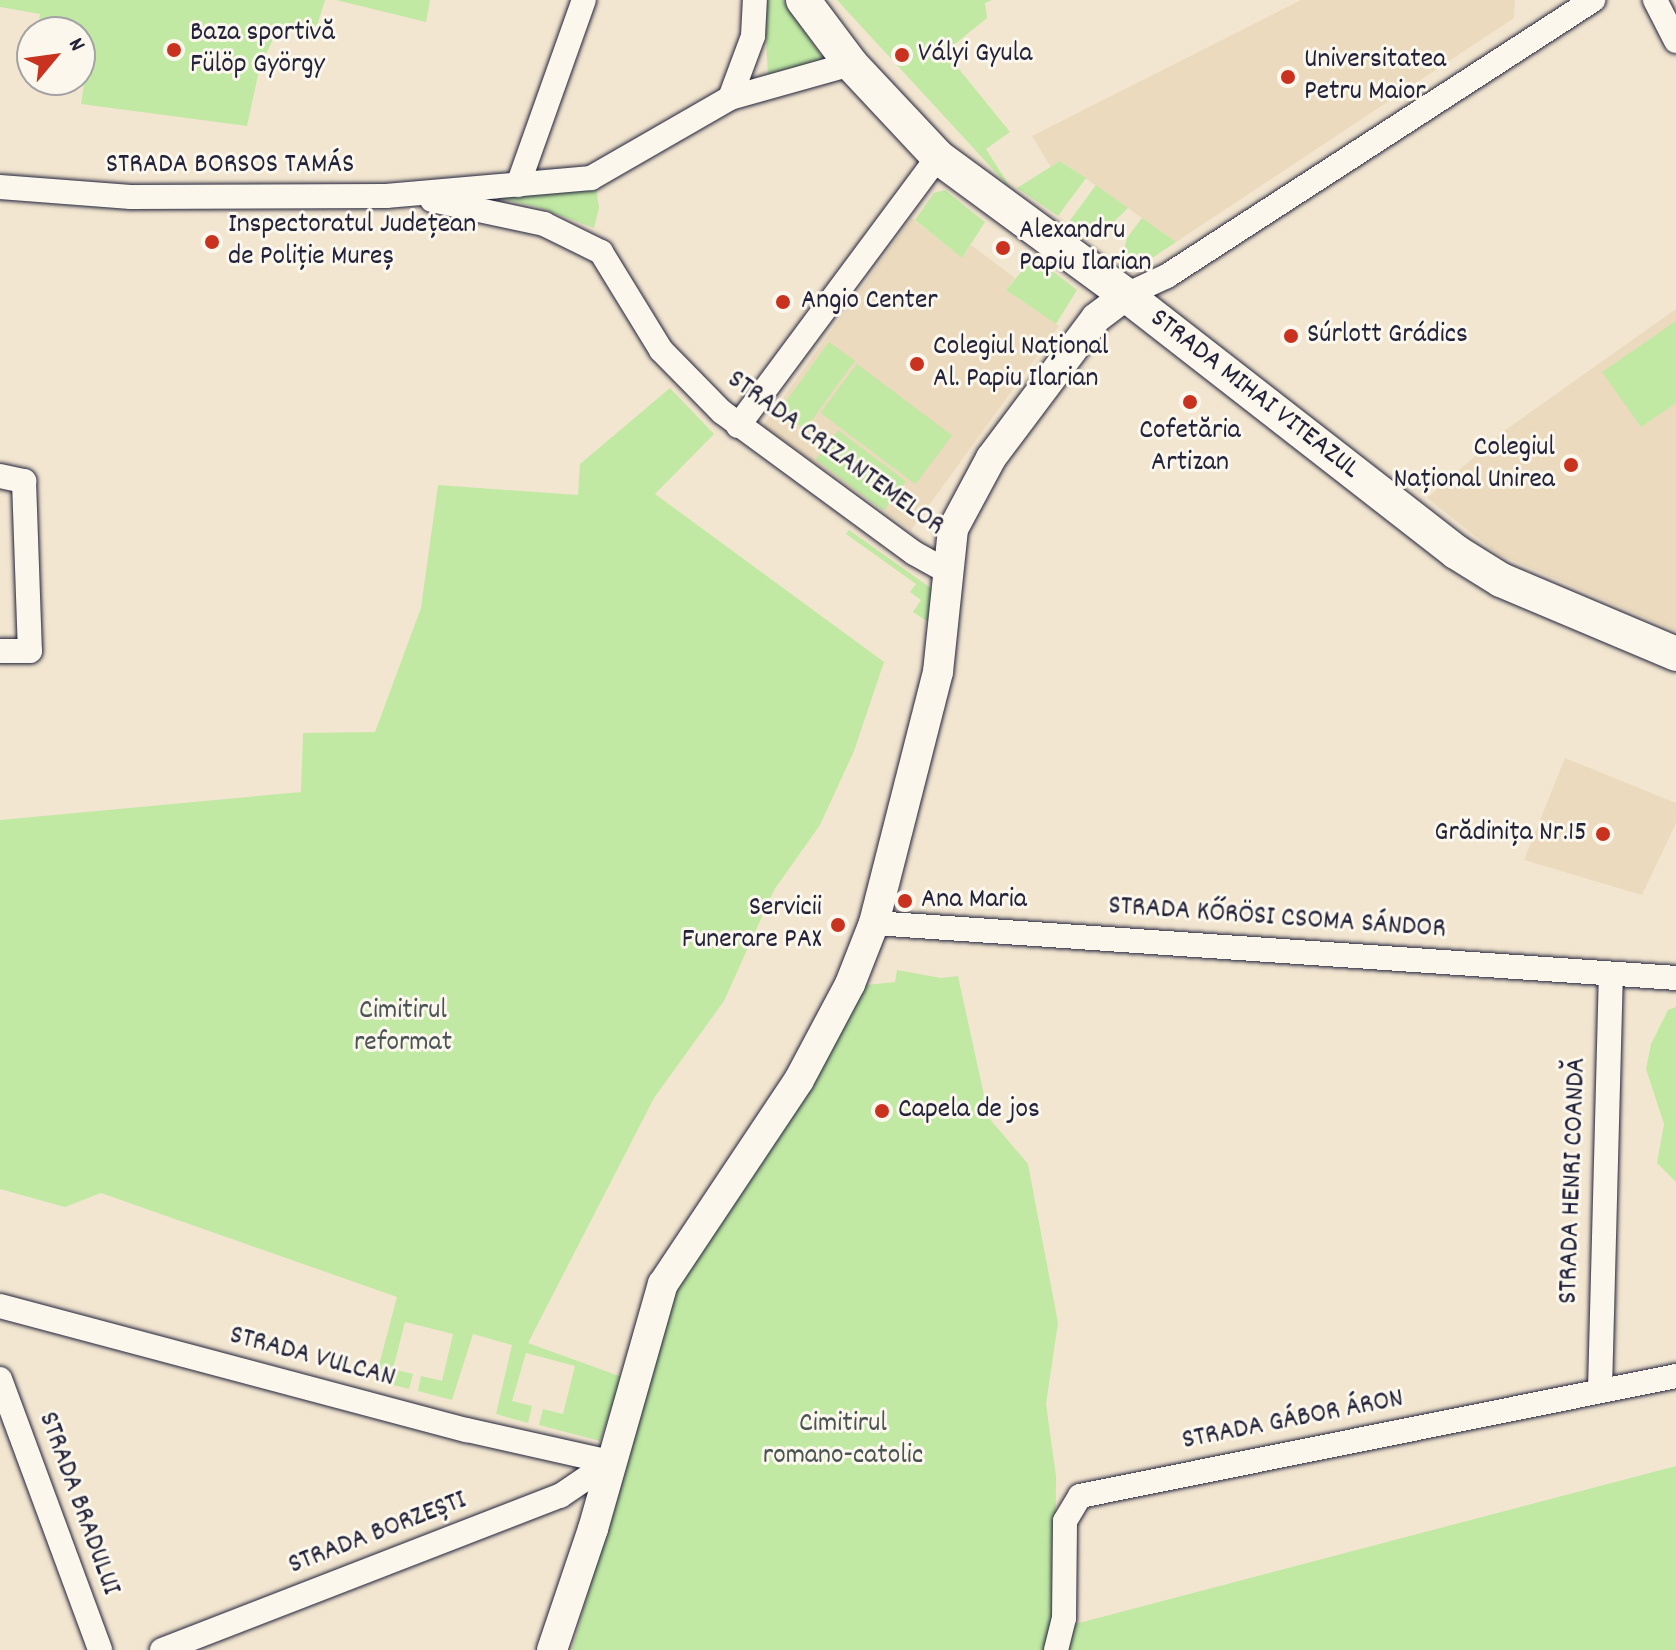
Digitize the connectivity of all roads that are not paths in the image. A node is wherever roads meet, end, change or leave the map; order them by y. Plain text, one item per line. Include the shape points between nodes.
1 (584, 0) edge
2 (755, 0) edge
3 (803, 0) edge
4 (1593, 0) edge
5 (1655, 0) edge
6 (1676, 41) edge
7 (851, 64) junction
8 (730, 98) junction
9 (938, 157) junction
10 (518, 185) junction
11 (0, 187) edge
12 (386, 196) junction
13 (1126, 295) junction
14 (738, 426) junction
15 (12, 479) edge
16 (947, 571) junction
17 (0, 651) edge
18 (1676, 654) edge
19 (874, 923) junction
20 (1611, 974) junction
21 (1676, 978) edge
22 (0, 1306) edge
23 (1676, 1376) edge
24 (0, 1379) edge
25 (1600, 1390) junction
26 (601, 1460) junction
27 (100, 1650) edge
28 (162, 1650) edge
29 (552, 1650) edge
30 (1056, 1650) edge

1 - 10 street
2 - 8 street via 753,36
3 - 7 main road, STRADA MIHAI VITEAZUL
4 - 13 street via 1167,276
5 - 6 street
7 - 8 street, STRADA BORSOS TAMÁS
7 - 9 main road, STRADA MIHAI VITEAZUL
8 - 10 street, STRADA BORSOS TAMÁS via 591,178
9 - 13 main road, STRADA MIHAI VITEAZUL
9 - 14 street
10 - 12 street, STRADA BORSOS TAMÁS
11 - 12 street, STRADA BORSOS TAMÁS via 144,198
12 - 14 street, STRADA CRIZANTEMELOR via 492,210 584,240 613,268 661,350
13 - 16 street via 1096,318 991,458 953,529
13 - 18 main road, STRADA MIHAI VITEAZUL via 1456,552 1501,580
14 - 16 street, STRADA CRIZANTEMELOR via 901,544
15 - 17 street via 30,651
16 - 19 street via 938,672
19 - 20 street, STRADA KŐRÖSI CSOMA SÁNDOR
19 - 26 street via 845,995 799,1080 663,1284
20 - 21 street, STRADA KŐRÖSI CSOMA SÁNDOR
20 - 25 street, STRADA HENRI COANDĂ
22 - 26 street, STRADA VULCAN via 467,1430
23 - 25 street, STRADA GÁBOR ÁRON
24 - 27 street, STRADA BRADULUI
25 - 30 street, STRADA GÁBOR ÁRON via 1080,1496 1065,1521 1064,1618
26 - 28 street, STRADA BORZEȘTI via 560,1496
26 - 29 street

